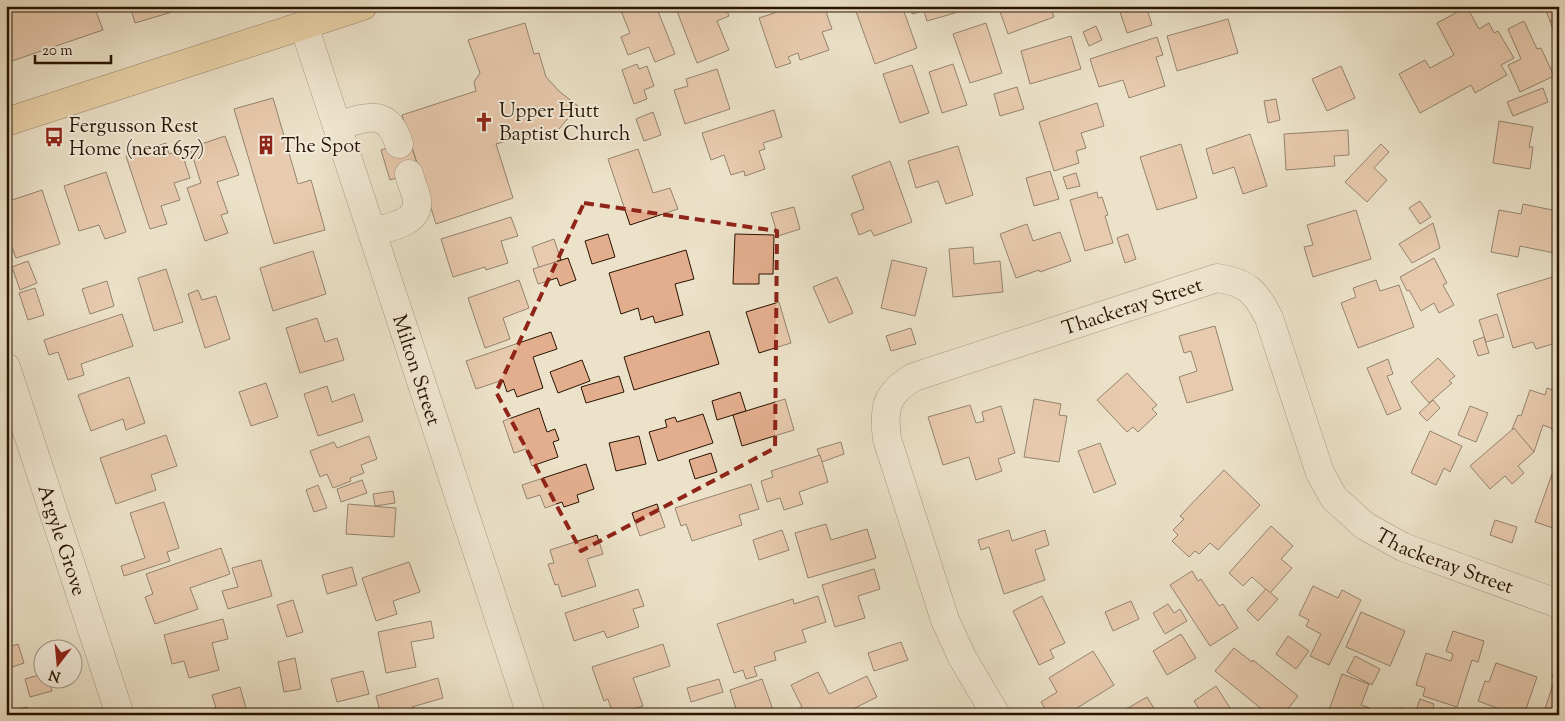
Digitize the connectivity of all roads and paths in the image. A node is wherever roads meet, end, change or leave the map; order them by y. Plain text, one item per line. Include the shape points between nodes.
1 (353, 8) edge
2 (304, 26) junction
3 (6, 122) edge
4 (337, 126) junction
5 (399, 144) dead end
6 (409, 174) dead end
7 (372, 232) junction
8 (6, 367) edge
9 (1559, 604) edge
10 (120, 715) edge
11 (531, 715) edge
12 (996, 715) edge

1 - 2 main road
2 - 3 main road
2 - 4 street, Milton Street
4 - 5 street via 368,117 384,120 395,130
4 - 7 street, Milton Street
6 - 7 street via 417,200 413,216 402,223
7 - 11 street, Milton Street
8 - 10 street, Argyle Grove
9 - 12 street, Thackeray Street via 1403,547 1365,526 1334,498 1320,473 1269,318 1259,297 1244,285 1217,278 914,377 888,400 885,417 887,439 945,620 962,657

